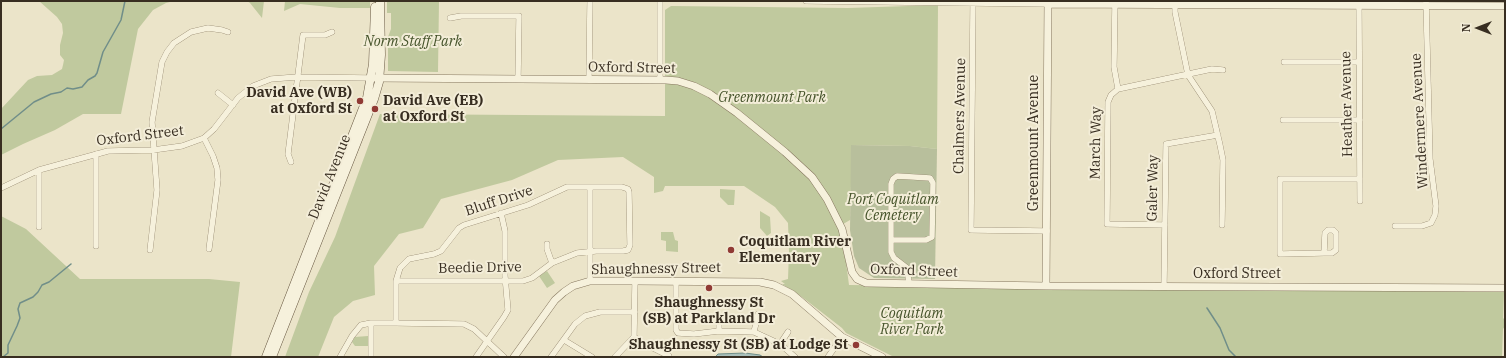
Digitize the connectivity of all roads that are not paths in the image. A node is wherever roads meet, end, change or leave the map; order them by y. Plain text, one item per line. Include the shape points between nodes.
1 (375, 1) edge
2 (380, 1) edge
3 (590, 1) edge
4 (660, 1) edge
5 (806, 1) edge
6 (865, 1) edge
7 (973, 2) junction
8 (1048, 2) edge
9 (1115, 3) edge
10 (1321, 3) edge
11 (1427, 3) edge
12 (1175, 4) junction
13 (1358, 6) junction
14 (1505, 6) edge
15 (378, 15) junction
16 (450, 18) dead end
17 (228, 32) dead end
18 (332, 32) dead end
19 (1284, 62) dead end
20 (1358, 62) junction
21 (1223, 70) dead end
22 (1188, 74) junction
23 (297, 77) junction
24 (375, 78) junction
25 (518, 79) junction
26 (589, 79) junction
27 (660, 80) junction
28 (1118, 89) junction
29 (218, 93) dead end
30 (233, 105) junction
31 (1283, 120) dead end
32 (1360, 120) junction
33 (1218, 135) junction
34 (204, 138) junction
35 (153, 150) junction
36 (96, 154) junction
37 (291, 162) dead end
38 (39, 170) junction
39 (1360, 179) junction
40 (590, 187) junction
41 (1, 188) edge
42 (1360, 201) dead end
43 (501, 213) junction
44 (1165, 225) junction
45 (1222, 225) dead end
46 (1395, 226) dead end
47 (39, 227) dead end
48 (1047, 231) junction
49 (891, 240) junction
50 (547, 244) dead end
51 (96, 246) dead end
52 (210, 249) dead end
53 (150, 250) dead end
54 (628, 250) joint
55 (590, 251) junction
56 (1324, 253) dead end
57 (552, 263) junction
58 (396, 281) junction
59 (506, 281) junction
60 (590, 281) junction
61 (635, 281) junction
62 (676, 281) junction
63 (909, 284) junction
64 (1046, 286) junction
65 (1164, 287) junction
66 (1505, 288) edge
67 (635, 312) junction
68 (758, 314) dead end
69 (719, 318) dead end
70 (371, 323) junction
71 (396, 323) junction
72 (720, 331) junction
73 (754, 332) junction
74 (788, 332) dead end
75 (634, 337) junction
76 (842, 337) junction
77 (564, 340) junction
78 (487, 341) junction
79 (780, 344) junction
80 (266, 357) edge
81 (272, 357) edge
82 (340, 357) edge
83 (371, 357) edge
84 (476, 357) edge
85 (504, 357) edge
86 (514, 357) edge
87 (551, 357) edge
88 (592, 357) edge
89 (616, 357) edge
90 (669, 357) edge
91 (795, 357) edge
92 (828, 357) edge
93 (882, 357) edge

1 - 15 main road, David Avenue
2 - 15 main road, David Avenue
3 - 26 street
4 - 27 street
5 - 6 street
6 - 7 street
7 - 8 street
7 - 48 street, Chalmers Avenue via 971,230
8 - 9 street
8 - 48 street, Greenmount Avenue
9 - 12 street
9 - 28 street via 1114,67
10 - 12 street
10 - 13 street
11 - 13 street
11 - 14 street
11 - 46 street, Windermere Avenue via 1430,159 1435,215 1431,223 1422,226
12 - 22 street
13 - 20 street, Heather Avenue
15 - 24 main road, David Avenue
16 - 25 street via 519,16
17 - 35 street via 198,29 174,43 167,52 160,69 152,122
18 - 23 street via 325,35 304,35
19 - 20 street
20 - 32 street, Heather Avenue
21 - 22 street via 1212,69
22 - 28 street
22 - 33 street via 1212,111
23 - 24 street, Oxford Street
23 - 30 street, Oxford Street via 271,79 253,86
23 - 37 street via 288,154
24 - 25 street, Oxford Street
24 - 80 main road, David Avenue
24 - 81 main road, David Avenue via 374,99
25 - 26 street, Oxford Street
26 - 27 street, Oxford Street
27 - 63 street, Oxford Street via 683,82 710,94 760,131 808,172 823,191 839,222 851,270 857,279 869,284
28 - 44 street, March Way via 1108,102 1107,224
29 - 30 street
30 - 34 street, Oxford Street
31 - 32 street
32 - 39 street, Heather Avenue
33 - 44 street, Galer Way via 1166,144
33 - 45 street via 1223,160
34 - 35 street, Oxford Street via 182,146
34 - 52 street via 217,168 218,180
35 - 36 street, Oxford Street via 108,151
35 - 53 street via 157,190
36 - 38 street, Oxford Street
36 - 51 street
38 - 41 street, Oxford Street
38 - 47 street
39 - 42 street, Heather Avenue
39 - 56 street via 1280,179 1280,254
40 - 43 street, Bluff Drive via 567,187 533,203
40 - 54 street, Bluff Drive via 628,189
40 - 55 street
43 - 58 street, Bluff Drive via 464,224 444,249 407,261 400,268
43 - 59 street via 505,231
44 - 65 street, Galer Way
48 - 64 street, Greenmount Avenue
49 - 49 street via 893,179 897,176 930,178 933,183 932,237 926,240
49 - 63 street via 892,255 908,270
50 - 57 street
54 - 55 street, Beedie Drive
55 - 57 street, Beedie Drive
55 - 60 street
57 - 59 street, Beedie Drive via 530,279
58 - 59 street, Beedie Drive
58 - 71 street, Bluff Drive
59 - 78 street via 508,310
60 - 61 street, Shaughnessy Street
60 - 86 street, Shaughnessy Street via 573,286 555,300
61 - 62 street, Shaughnessy Street
61 - 67 street
62 - 72 street via 677,332 694,334
62 - 76 street, Shaughnessy Street via 760,282 774,285 792,294
63 - 64 street, Oxford Street
64 - 65 street, Oxford Street
65 - 66 street, Oxford Street
67 - 75 street
67 - 77 street via 588,314 575,324
68 - 73 street
69 - 72 street
70 - 71 street
70 - 82 street via 359,326
70 - 83 street
71 - 78 street via 461,323 470,326
72 - 73 street
73 - 79 street
74 - 79 street
75 - 89 street
75 - 90 street
76 - 92 street
76 - 93 street, Shaughnessy Street
77 - 87 street
77 - 88 street
78 - 84 street
78 - 85 street
79 - 91 street

